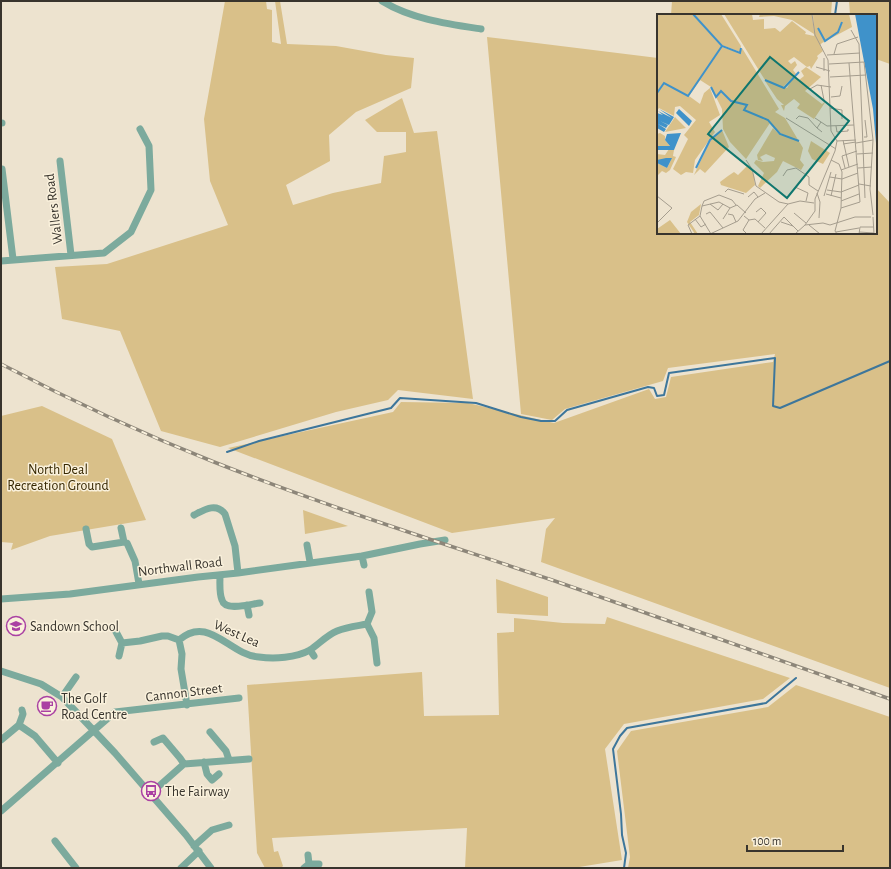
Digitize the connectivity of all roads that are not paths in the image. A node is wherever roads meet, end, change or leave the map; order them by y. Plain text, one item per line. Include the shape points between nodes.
1 (382, 1) edge
2 (481, 29) dead end
3 (140, 129) dead end
4 (60, 160) dead end
5 (2, 169) dead end
6 (3, 200) edge
7 (71, 255) junction
8 (12, 259) junction
9 (1, 260) edge
10 (194, 515) dead end
11 (121, 528) dead end
12 (86, 529) dead end
13 (445, 540) dead end
14 (124, 542) junction
15 (306, 545) dead end
16 (362, 556) junction
17 (310, 562) junction
18 (364, 565) dead end
19 (238, 573) junction
20 (220, 575) junction
21 (139, 584) junction
22 (369, 592) dead end
23 (1, 598) edge
24 (260, 603) dead end
25 (247, 605) junction
26 (249, 615) dead end
27 (367, 624) junction
28 (115, 630) dead end
29 (179, 640) junction
30 (122, 643) junction
31 (310, 650) junction
32 (376, 653) junction
33 (385, 653) dead end
34 (119, 656) dead end
35 (314, 656) dead end
36 (377, 662) dead end
37 (1, 671) edge
38 (76, 677) dead end
39 (62, 697) junction
40 (239, 698) dead end
41 (187, 705) junction
42 (22, 710) dead end
43 (19, 725) junction
44 (94, 731) junction
45 (210, 732) dead end
46 (1, 740) edge
47 (154, 742) dead end
48 (249, 759) dead end
49 (229, 760) junction
50 (204, 762) junction
51 (58, 763) junction
52 (184, 764) junction
53 (219, 774) dead end
54 (150, 794) junction
55 (1, 811) edge
56 (229, 825) dead end
57 (56, 842) dead end
58 (196, 849) junction
59 (308, 855) dead end
60 (319, 864) dead end
61 (306, 866) edge
62 (76, 868) edge
63 (181, 868) edge
64 (211, 868) edge

1 - 2 street via 411,15
3 - 7 street via 149,146 151,190 131,232 104,253
4 - 7 street, Wallers Road
5 - 6 street
6 - 8 street
7 - 8 street
8 - 9 street
10 - 19 street via 211,507 222,510 235,546
11 - 14 street
12 - 14 street via 92,547
13 - 16 street, Northwall Road
14 - 21 street via 127,543 135,561
15 - 17 street
16 - 17 street, Northwall Road
16 - 18 street
17 - 19 street, Northwall Road
19 - 20 street, Northwall Road
20 - 21 street, Northwall Road
20 - 25 street via 224,604 230,607
21 - 23 street, Northwall Road via 70,594
22 - 27 street via 366,600 372,612
24 - 25 street
25 - 26 street
27 - 31 street, West Lea via 336,632
27 - 32 street via 374,638
28 - 30 street
29 - 30 street via 162,636
29 - 31 street, West Lea via 192,632 205,632 216,635 245,654 258,657 293,656
29 - 41 street
30 - 34 street
31 - 35 street
32 - 33 street
32 - 36 street
37 - 39 street via 41,684
38 - 39 street
39 - 44 street
40 - 41 street, Cannon Street
41 - 44 street, Cannon Street via 115,712
42 - 43 street
43 - 46 street
43 - 51 street via 35,736
44 - 51 street, Cannon Street
44 - 54 street
45 - 49 street via 226,751
47 - 52 street via 163,738
48 - 49 street
49 - 50 street
50 - 52 street
50 - 53 street via 207,774 212,780
51 - 55 street, Cannon Street
52 - 54 street
54 - 58 street
56 - 58 street via 212,830
57 - 62 street
58 - 63 street
58 - 64 street
59 - 61 street
60 - 61 street

